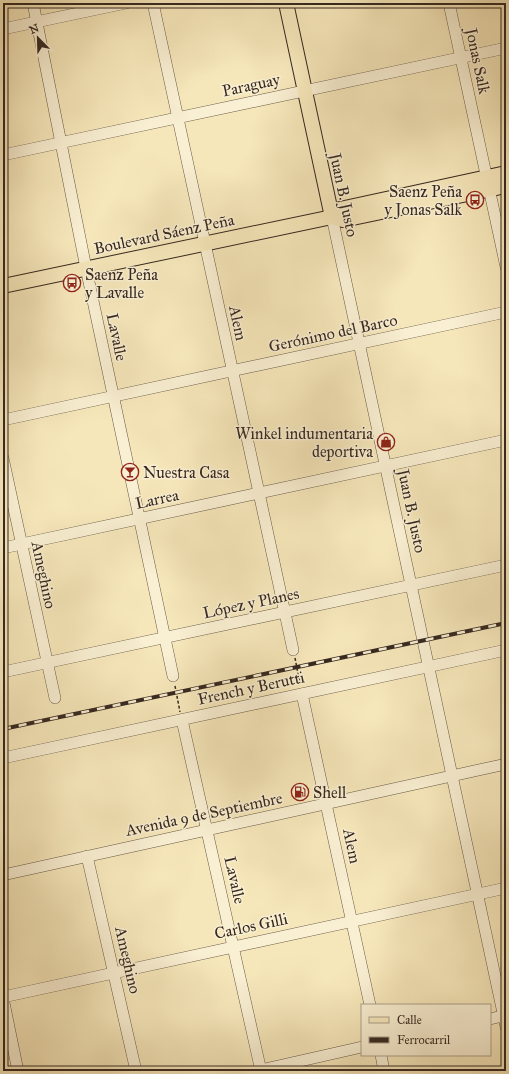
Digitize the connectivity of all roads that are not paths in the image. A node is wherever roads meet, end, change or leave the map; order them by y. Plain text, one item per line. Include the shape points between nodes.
1 (33, 3) edge
2 (126, 3) edge
3 (153, 3) edge
4 (286, 3) edge
5 (449, 3) edge
6 (38, 22) junction
7 (3, 29) edge
8 (506, 48) edge
9 (460, 57) junction
10 (304, 90) junction
11 (178, 118) junction
12 (62, 142) junction
13 (3, 155) edge
14 (506, 173) edge
15 (488, 183) junction
16 (506, 186) edge
17 (332, 217) junction
18 (205, 243) junction
19 (506, 267) edge
20 (86, 268) junction
21 (3, 286) edge
22 (506, 312) edge
23 (359, 344) junction
24 (232, 371) junction
25 (113, 396) junction
26 (3, 420) edge
27 (506, 440) edge
28 (3, 458) edge
29 (385, 466) junction
30 (259, 493) junction
31 (140, 519) junction
32 (22, 544) junction
33 (3, 548) edge
34 (506, 565) edge
35 (411, 585) junction
36 (285, 612) junction
37 (164, 638) junction
38 (293, 650) road end
39 (506, 650) edge
40 (47, 663) junction
41 (428, 667) junction
42 (3, 672) edge
43 (173, 676) road end
44 (302, 694) junction
45 (55, 698) dead end
46 (182, 720) junction
47 (3, 758) edge
48 (506, 764) edge
49 (452, 776) junction
50 (326, 803) junction
51 (207, 830) junction
52 (87, 856) junction
53 (3, 875) edge
54 (506, 888) edge
55 (478, 895) junction
56 (352, 922) junction
57 (233, 946) junction
58 (114, 972) junction
59 (3, 998) edge
60 (370, 1004) edge
61 (505, 1015) edge
62 (491, 1019) edge
63 (506, 1027) edge
64 (361, 1047) edge
65 (381, 1056) edge
66 (18, 1071) edge
67 (136, 1071) edge
68 (259, 1071) edge
69 (384, 1071) edge

1 - 6 street, Lavalle
2 - 6 street
3 - 11 street, Alem
4 - 10 main road, Juan B. Justo
5 - 9 street, Jonas Salk
6 - 7 street
6 - 12 street, Lavalle
8 - 9 street, Paraguay
9 - 10 street, Paraguay
9 - 15 street, Jonas Salk
10 - 11 street, Paraguay
10 - 17 main road, Juan B. Justo
11 - 12 street, Paraguay
11 - 18 street, Alem
12 - 13 street, Paraguay
12 - 20 street, Lavalle
14 - 15 main road, Boulevard Sáenz Peña
15 - 16 main road, Boulevard Sáenz Peña
15 - 17 main road, Boulevard Sáenz Peña via 343,220
15 - 19 street, Jonas Salk
17 - 18 main road, Boulevard Sáenz Peña
17 - 23 street, Juan B. Justo
18 - 20 main road, Boulevard Sáenz Peña
18 - 24 street, Alem
20 - 21 main road, Boulevard Sáenz Peña
20 - 25 street, Lavalle
22 - 23 street, Gerónimo del Barco
23 - 24 street, Gerónimo del Barco
23 - 29 street, Juan B. Justo
24 - 25 street, Gerónimo del Barco
24 - 30 street, Alem
25 - 26 street, Gerónimo del Barco
25 - 31 street, Lavalle
27 - 29 street, Larrea
28 - 32 street, Ameghino
29 - 30 street, Larrea
29 - 35 street, Juan B. Justo
30 - 31 street, Larrea
30 - 36 street, Alem
31 - 32 street, Larrea
31 - 37 street, Lavalle
32 - 33 street, Larrea
32 - 40 street, Ameghino
34 - 35 street, López y Planes
35 - 36 street, López y Planes
35 - 41 street, Juan B. Justo
36 - 37 street, López y Planes
36 - 38 street, Alem
37 - 40 street, López y Planes
37 - 43 street, Lavalle
39 - 41 street, French y Berutti
40 - 42 street, López y Planes
40 - 45 street, Ameghino
41 - 44 street, French y Berutti
41 - 49 street, Juan B. Justo
44 - 46 street, French y Berutti
44 - 50 street, Alem
46 - 47 street, French y Berutti
46 - 51 street, Lavalle
48 - 49 street, Avenida 9 de Septiembre
49 - 50 street, Avenida 9 de Septiembre
49 - 55 street, Juan B. Justo
50 - 51 street, Avenida 9 de Septiembre
50 - 56 street, Alem
51 - 52 street, Avenida 9 de Septiembre
51 - 57 street, Lavalle
52 - 53 street, Avenida 9 de Septiembre
52 - 58 street, Ameghino
54 - 55 street, Carlos Gilli
55 - 56 street, Carlos Gilli
55 - 61 street, Juan B. Justo
56 - 57 street, Carlos Gilli
56 - 60 street, Alem
57 - 58 street, Carlos Gilli
57 - 68 street, Lavalle
58 - 59 street, Carlos Gilli
58 - 67 street, Ameghino
59 - 66 street
61 - 62 street
61 - 63 street, Juan B. Justo
64 - 68 street
65 - 69 street

